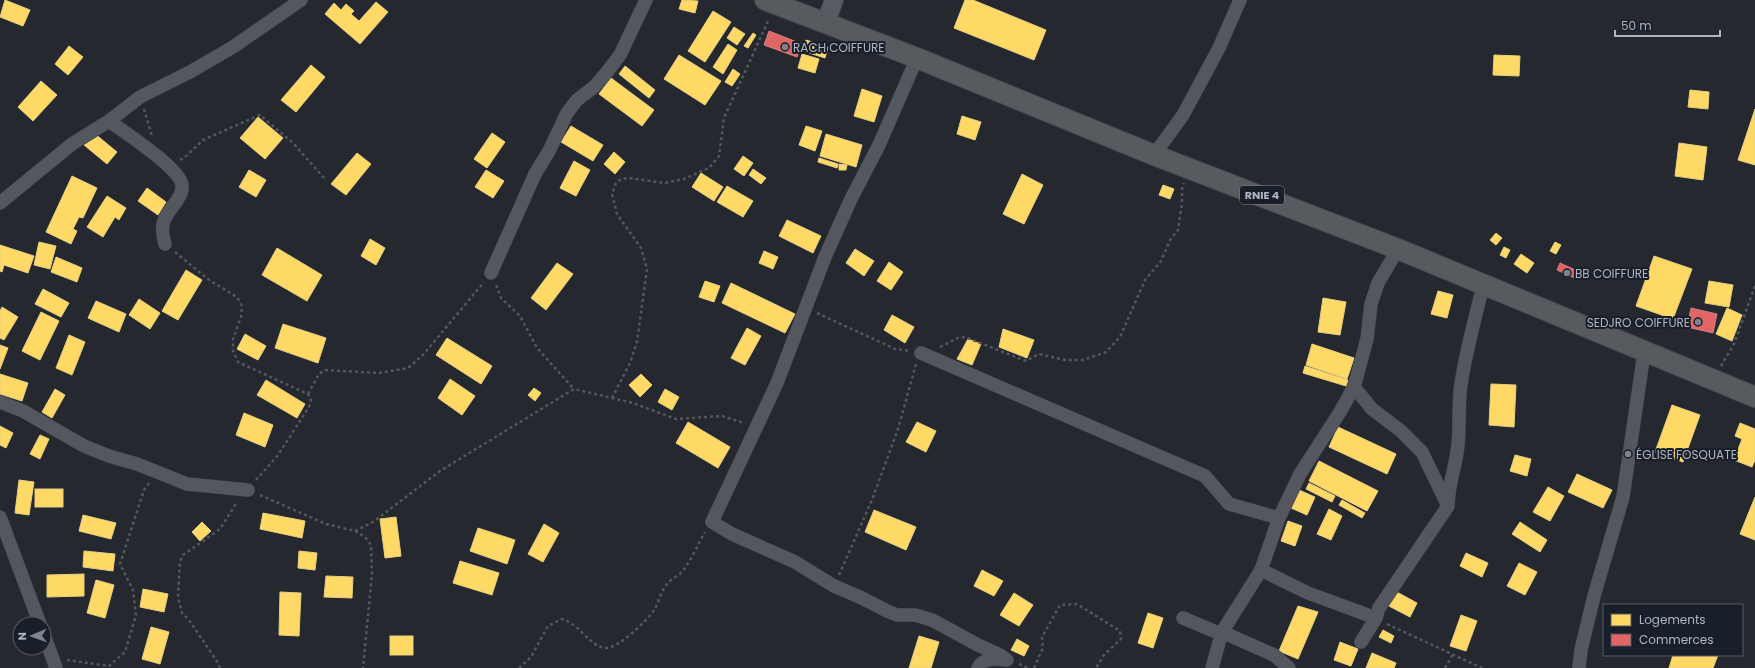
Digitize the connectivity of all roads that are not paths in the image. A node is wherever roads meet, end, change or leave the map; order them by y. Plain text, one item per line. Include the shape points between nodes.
1 (301, 0) edge
2 (646, 0) edge
3 (834, 0) edge
4 (1240, 0) edge
5 (771, 2) edge
6 (826, 22) junction
7 (917, 58) junction
8 (109, 121) junction
9 (1154, 155) junction
10 (0, 203) edge
11 (165, 244) road end
12 (1398, 249) junction
13 (491, 273) road end
14 (1483, 286) junction
15 (921, 353) road end
16 (1644, 353) junction
17 (1354, 387) junction
18 (1755, 397) edge
19 (0, 402) edge
20 (248, 490) road end
21 (1448, 506) junction
22 (0, 517) edge
23 (1279, 518) junction
24 (1261, 570) junction
25 (37, 616) edge
26 (1183, 618) dead end
27 (1376, 618) junction
28 (1222, 633) junction
29 (1361, 642) dead end
30 (978, 668) edge
31 (1212, 668) edge
32 (1288, 668) edge
33 (1579, 668) edge

1 - 8 street via 234,47 140,97
2 - 13 street via 620,55 603,77 577,100 567,114 549,151 534,174
3 - 6 street
4 - 9 street via 1219,48 1183,115
5 - 6 main road, RNIE 4
6 - 7 main road, RNIE 4
7 - 9 main road, RNIE 4
7 - 30 street via 879,145 825,257 777,383 712,522 732,534 795,562 834,586 897,615 915,615 932,620 1007,660 992,658 981,662
8 - 10 street via 72,144
8 - 11 street via 166,163 179,177 181,195 162,222
9 - 12 main road, RNIE 4
12 - 14 main road, RNIE 4
12 - 17 street via 1378,283 1371,304 1367,339
14 - 16 main road, RNIE 4
14 - 21 street via 1460,386 1458,444 1448,493
15 - 23 street via 1205,476 1229,504
16 - 18 main road, RNIE 4
16 - 33 street via 1623,497 1594,596
17 - 21 street via 1372,409 1401,431 1422,452
17 - 23 street via 1300,474
19 - 20 street via 23,411 84,446 162,475 199,486
21 - 27 street via 1379,608
22 - 25 street
23 - 24 street
24 - 27 street via 1308,593
24 - 28 street
26 - 28 street
27 - 29 street
28 - 31 street
28 - 32 street via 1274,655

